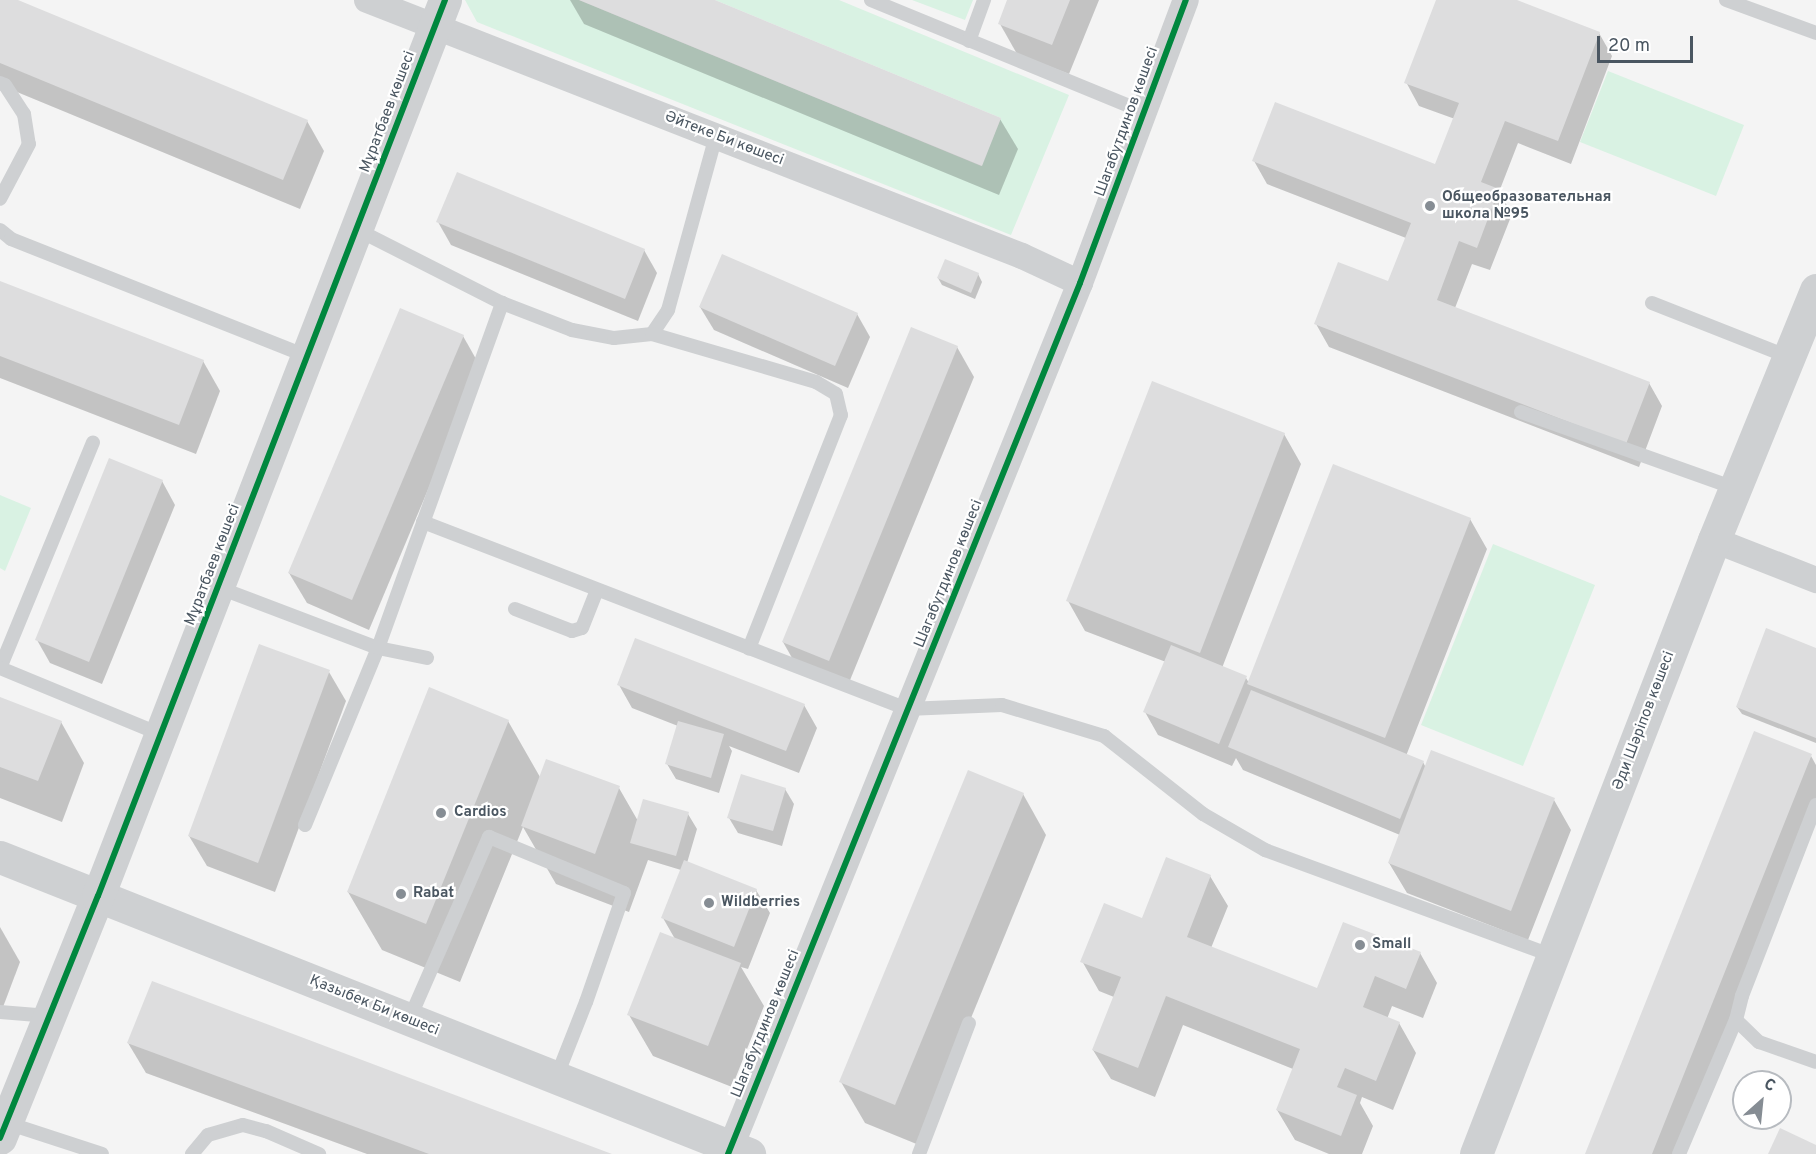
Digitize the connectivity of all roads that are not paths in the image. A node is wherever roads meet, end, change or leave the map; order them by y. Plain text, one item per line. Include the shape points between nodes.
1 (367, 0) edge
2 (871, 0) edge
3 (984, 0) edge
4 (1186, 0) edge
5 (1725, 0) edge
6 (439, 13) edge
7 (1816, 33) edge
8 (969, 41) junction
9 (0, 83) edge
10 (1144, 112) junction
11 (716, 136) junction
12 (0, 199) edge
13 (356, 229) junction
14 (0, 230) edge
15 (1080, 283) junction
16 (1816, 290) edge
17 (502, 303) junction
18 (1652, 303) dead end
19 (652, 334) junction
20 (306, 356) junction
21 (1788, 357) junction
22 (1521, 412) dead end
23 (93, 442) dead end
24 (1735, 488) junction
25 (423, 522) junction
26 (1714, 540) junction
27 (1816, 580) edge
28 (217, 587) junction
29 (597, 590) junction
30 (515, 609) dead end
31 (378, 648) junction
32 (749, 648) junction
33 (427, 658) dead end
34 (0, 668) edge
35 (907, 709) junction
36 (160, 734) junction
37 (1816, 805) edge
38 (305, 825) dead end
39 (0, 857) edge
40 (98, 896) junction
41 (1553, 956) junction
42 (0, 1012) edge
43 (49, 1016) junction
44 (409, 1020) junction
45 (1736, 1020) junction
46 (969, 1023) dead end
47 (1816, 1062) edge
48 (556, 1078) junction
49 (2, 1127) edge
50 (736, 1152) edge
51 (102, 1154) edge
52 (192, 1154) edge
53 (319, 1154) edge
54 (920, 1154) edge
55 (1476, 1154) edge
56 (1679, 1154) edge

1 - 6 street, Әйтеке Би көшесі
2 - 8 lane
3 - 8 lane
4 - 10 street, Шагабутдинов көшесі
5 - 7 lane
6 - 11 street, Әйтеке Би көшесі
6 - 13 street, Мұратбаев көшесі
8 - 10 lane
9 - 12 lane via 24,114 29,144
10 - 15 street, Шагабутдинов көшесі
11 - 15 street, Әйтеке Би көшесі
11 - 19 lane via 668,310
13 - 17 lane
13 - 20 street, Мұратбаев көшесі
14 - 20 lane via 11,239
15 - 35 street, Шагабутдинов көшесі
16 - 21 street, Әди Шәріпов көшесі
17 - 19 lane via 572,330 614,338
17 - 25 lane
18 - 21 lane
19 - 32 lane via 816,382 836,394 841,416
20 - 28 street, Мұратбаев көшесі
21 - 24 street, Әди Шәріпов көшесі
22 - 24 lane
23 - 34 lane
24 - 26 street, Әди Шәріпов көшесі
25 - 29 lane
25 - 31 lane
26 - 27 street
26 - 41 street, Әди Шәріпов көшесі
28 - 31 lane
28 - 36 street, Мұратбаев көшесі
29 - 30 lane via 582,628 572,631
29 - 32 lane
31 - 33 lane
31 - 38 lane
32 - 35 lane
34 - 36 lane
35 - 41 lane via 1002,705 1104,736 1203,814 1265,850
35 - 50 street, Шагабутдинов көшесі
36 - 40 street, Мұратбаев көшесі
37 - 45 lane
39 - 40 street, Қазыбек Би көшесі
40 - 43 street, Мұратбаев көшесі
40 - 44 street, Қазыбек Би көшесі
41 - 55 street, Әди Шәріпов көшесі
42 - 43 lane
43 - 49 street, Мұратбаев көшесі
44 - 48 street, Қазыбек Би көшесі
44 - 48 lane via 489,837 624,893
45 - 47 lane via 1759,1042
45 - 56 lane
46 - 54 lane
48 - 50 street, Қазыбек Би көшесі
49 - 51 lane
52 - 53 lane via 208,1135 243,1125

